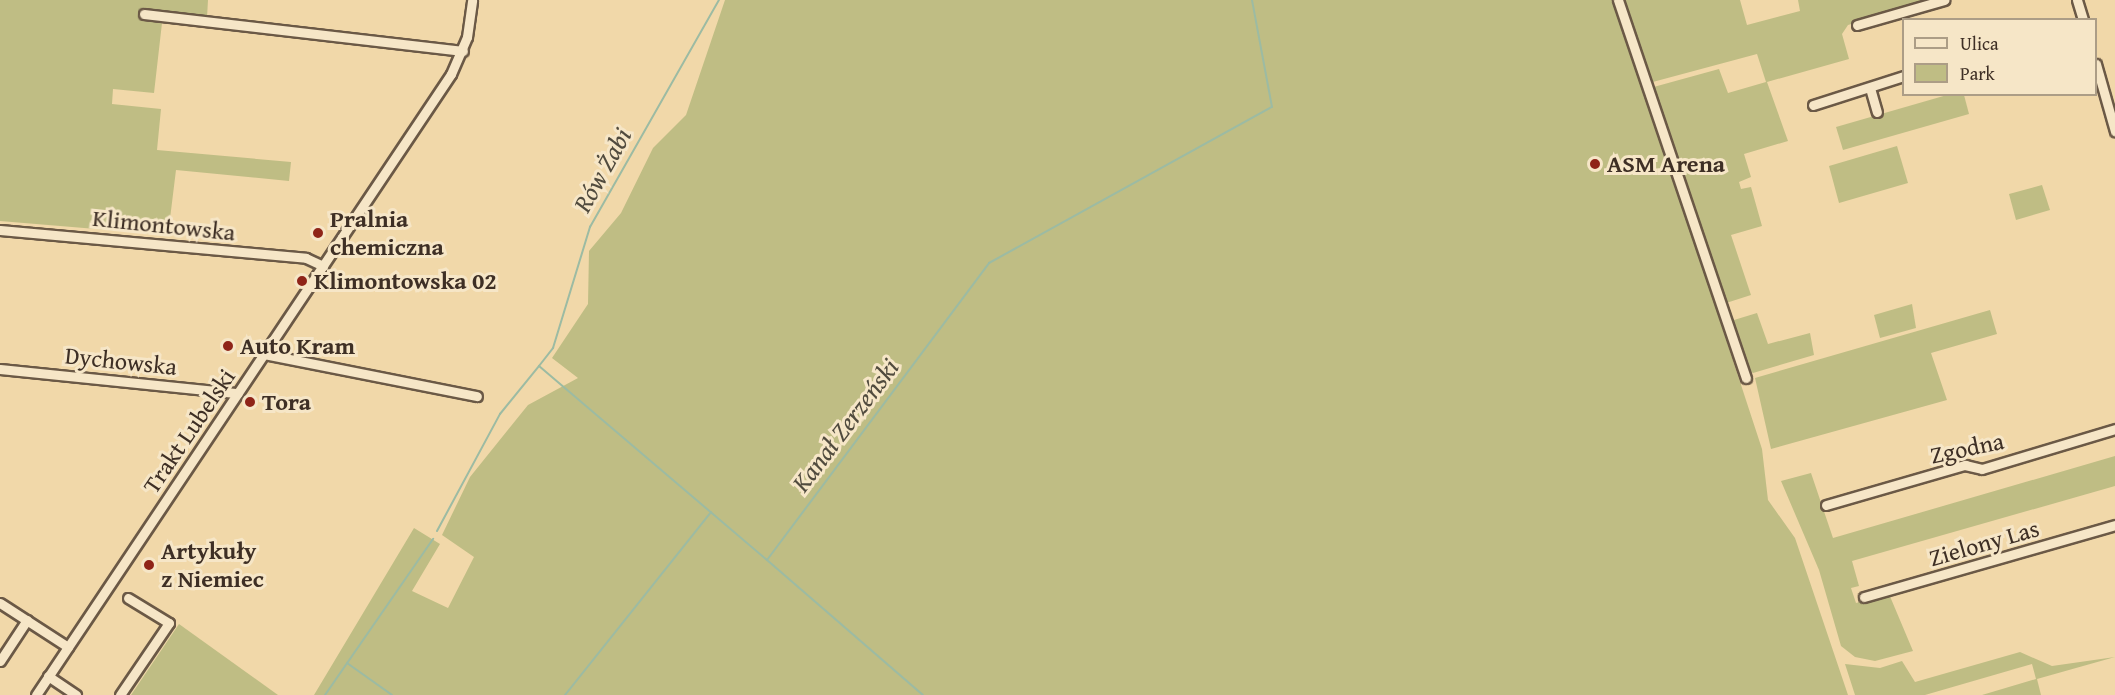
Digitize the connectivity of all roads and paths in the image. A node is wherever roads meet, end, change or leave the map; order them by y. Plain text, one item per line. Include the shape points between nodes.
1 (472, 0) edge
2 (1618, 0) edge
3 (1944, 0) edge
4 (2077, 0) edge
5 (144, 14) dead end
6 (2082, 18) edge
7 (1857, 25) dead end
8 (463, 51) junction
9 (2097, 67) edge
10 (1902, 77) edge
11 (1870, 88) junction
12 (2115, 90) edge
13 (2104, 93) junction
14 (1814, 105) dead end
15 (1877, 112) dead end
16 (2115, 131) edge
17 (0, 230) edge
18 (323, 266) junction
19 (264, 354) junction
20 (0, 369) edge
21 (1746, 378) dead end
22 (238, 393) junction
23 (477, 396) dead end
24 (2115, 429) edge
25 (1826, 505) dead end
26 (2115, 525) edge
27 (1864, 597) dead end
28 (128, 598) dead end
29 (0, 603) edge
30 (27, 621) junction
31 (68, 647) junction
32 (0, 662) edge
33 (48, 676) junction
34 (36, 695) edge
35 (76, 695) edge
36 (120, 695) edge

1 - 8 street, Trakt Lubelski
2 - 21 street
3 - 7 street
4 - 6 street
5 - 8 street
8 - 18 street, Trakt Lubelski
9 - 13 street
10 - 11 street
11 - 14 street
11 - 15 street
12 - 13 street
13 - 16 street
17 - 18 street, Klimontowska via 306,258
18 - 19 street, Trakt Lubelski
19 - 22 street, Trakt Lubelski
19 - 23 street
20 - 22 street, Dychowska
22 - 31 street, Trakt Lubelski
24 - 25 street, Zgodna via 1982,469 1965,465
26 - 27 street, Zielony Las
28 - 36 street via 169,622
29 - 30 street
30 - 31 street
30 - 32 street
31 - 33 street, Trakt Lubelski
33 - 34 street, Trakt Lubelski
33 - 35 street

